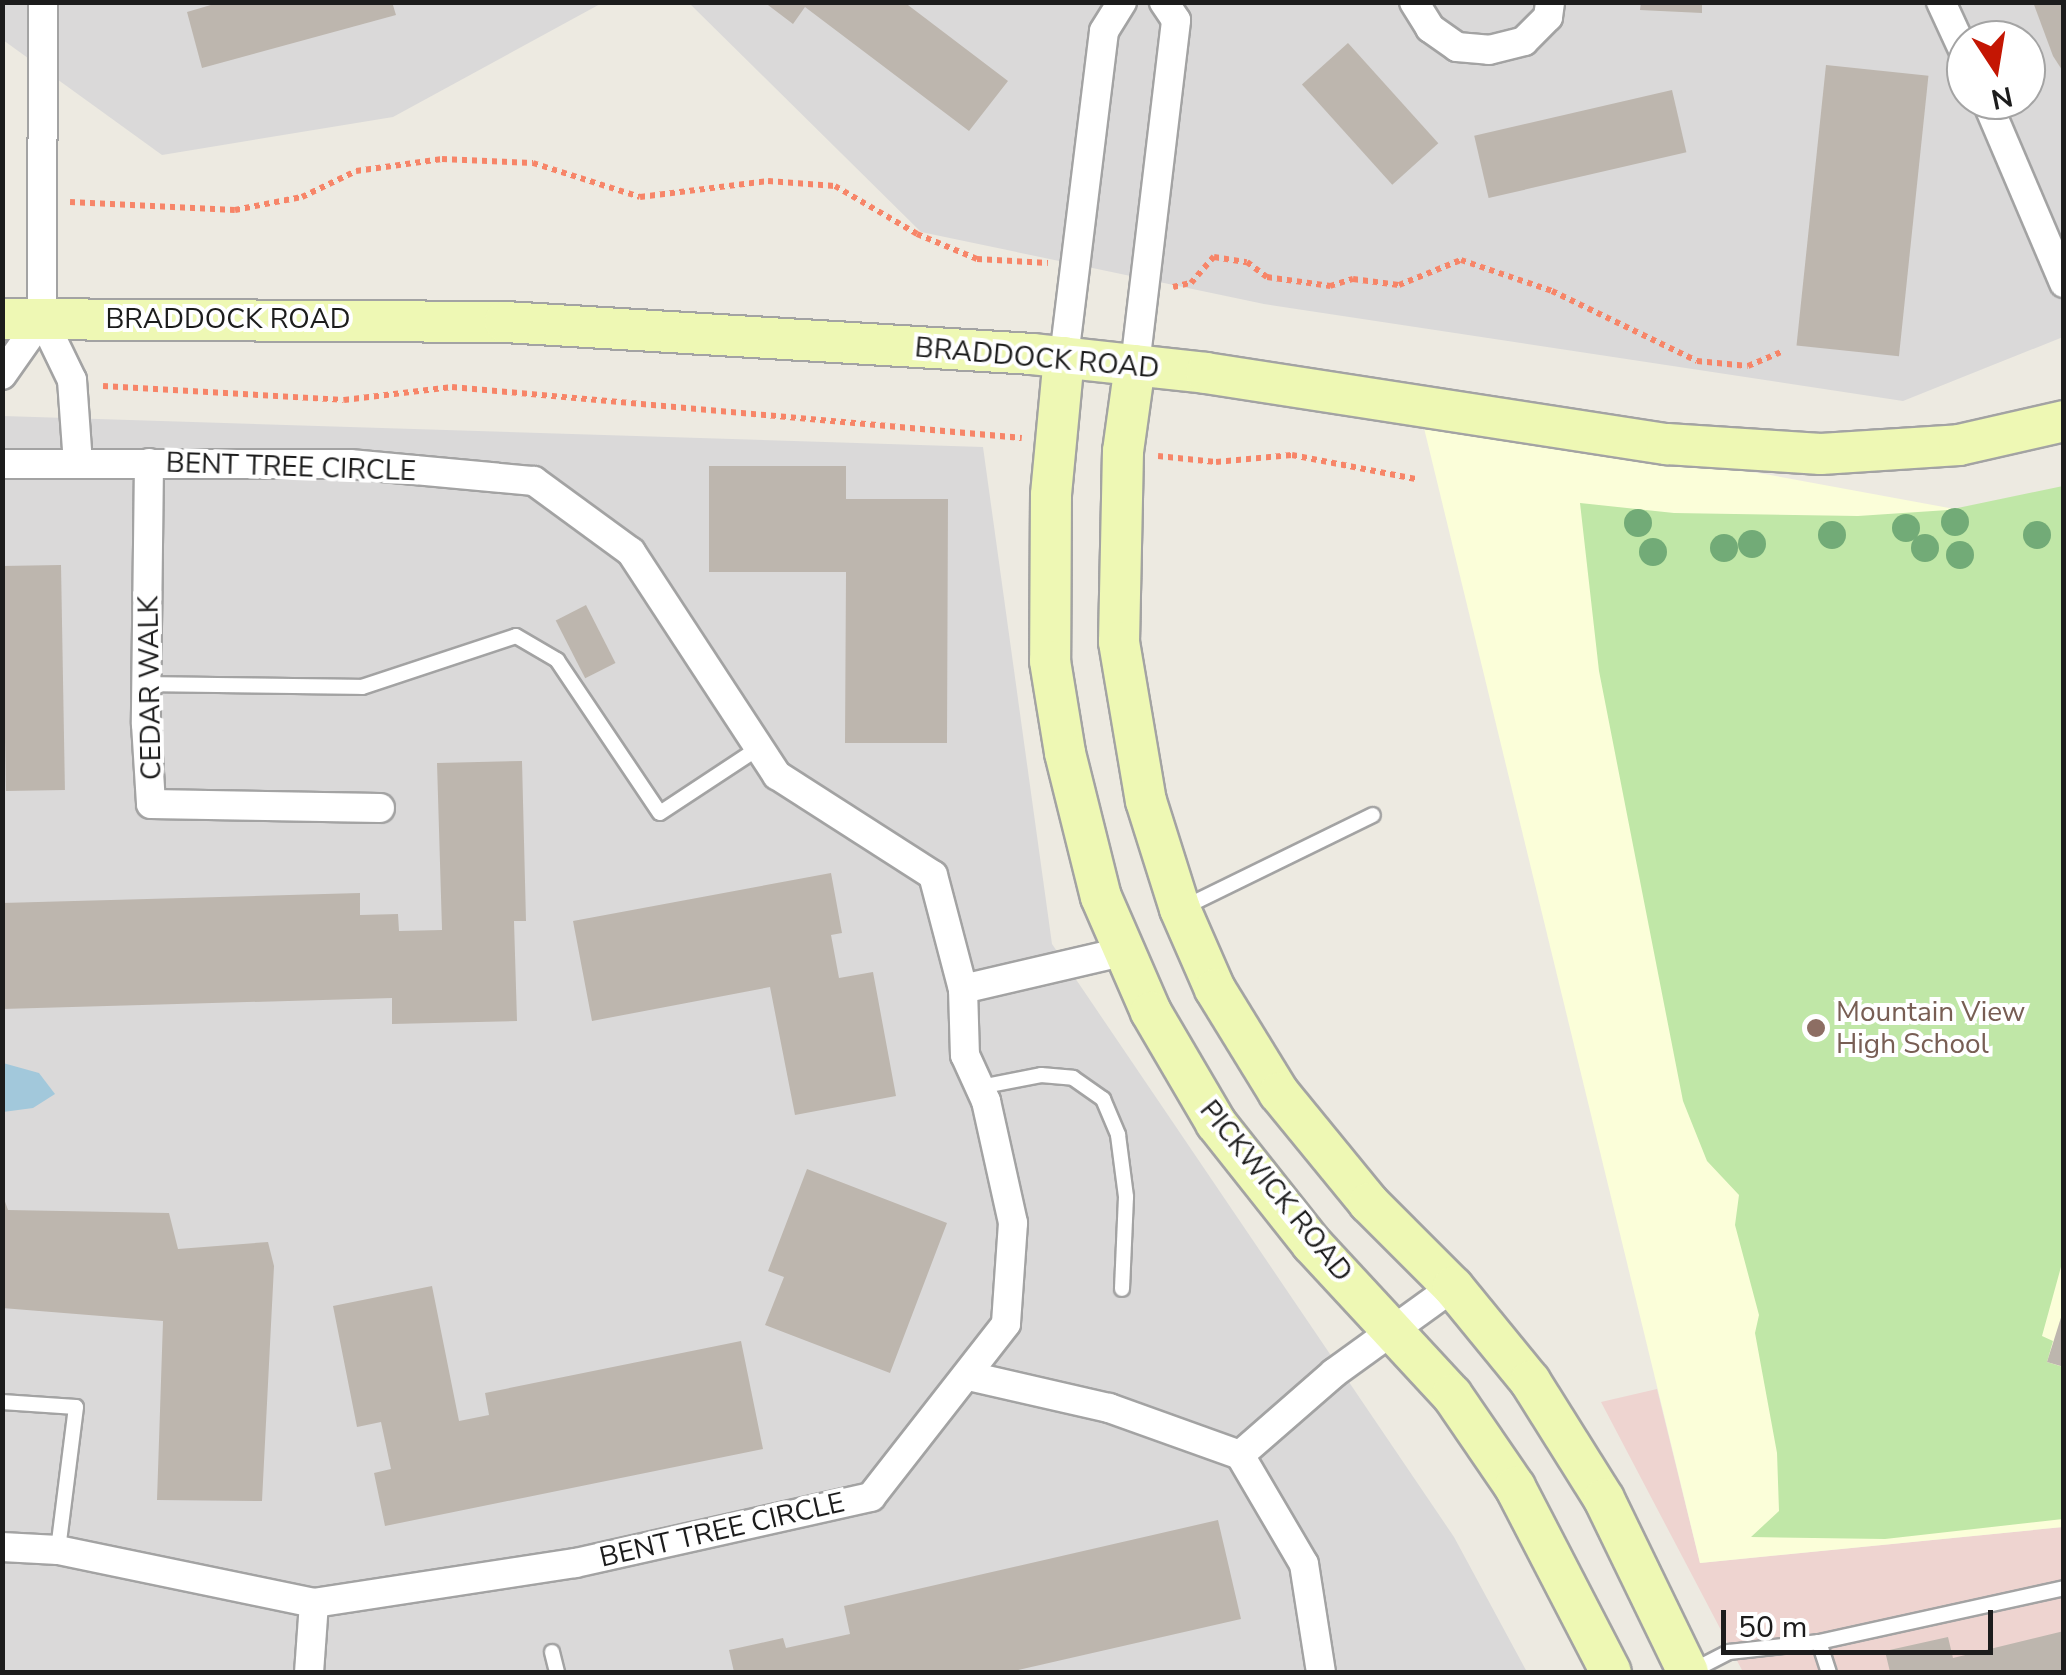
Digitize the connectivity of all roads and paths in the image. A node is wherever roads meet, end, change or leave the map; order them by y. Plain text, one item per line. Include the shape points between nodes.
1 (43, 2) edge
2 (1122, 2) edge
3 (1164, 2) edge
4 (1414, 2) edge
5 (1550, 2) edge
6 (1995, 120) edge
7 (44, 204) junction
8 (1076, 267) junction
9 (2064, 283) edge
10 (1146, 284) junction
11 (22, 319) edge
12 (1784, 350) dead end
13 (1064, 358) junction
14 (1135, 365) junction
15 (2, 375) edge
16 (72, 380) junction
17 (2064, 421) edge
18 (1056, 442) junction
19 (1123, 451) junction
20 (78, 463) junction
21 (2, 464) edge
22 (149, 464) junction
23 (1416, 479) dead end
24 (148, 684) junction
25 (757, 749) junction
26 (380, 808) dead end
27 (1373, 814) dead end
28 (1180, 909) junction
29 (1126, 951) junction
30 (963, 989) junction
31 (980, 1087) junction
32 (1453, 1287) junction
33 (1122, 1289) dead end
34 (1393, 1328) junction
35 (969, 1376) junction
36 (2, 1402) edge
37 (1240, 1455) junction
38 (2, 1547) edge
39 (58, 1550) junction
40 (2064, 1588) edge
41 (314, 1603) junction
42 (1820, 1642) junction
43 (552, 1652) dead end
44 (309, 1672) edge
45 (557, 1672) edge
46 (1321, 1672) edge
47 (1611, 1672) edge
48 (1688, 1672) edge
49 (1829, 1672) edge

1 - 7 street
2 - 8 street via 1104,31
3 - 10 street via 1176,20
4 - 5 street via 1430,28 1457,47 1489,50 1524,40 1548,18
6 - 9 street
7 - 8 path via 120,200 235,210 302,197 356,171 442,159 533,163 640,198 768,181 835,186 976,259
7 - 11 street
8 - 13 street
10 - 12 path via 1182,288 1214,257 1248,262 1266,277 1330,286 1353,279 1399,285 1461,260 1552,291 1697,361 1748,366
10 - 14 street
11 - 13 street, BRADDOCK ROAD via 505,322
11 - 15 street
11 - 16 street
13 - 14 street, BRADDOCK ROAD
13 - 18 street, PICKWICK ROAD
14 - 17 street, BRADDOCK ROAD via 1667,444 1822,454 1959,446
14 - 19 street
16 - 18 path via 142,392 344,400 452,387
16 - 20 street
18 - 29 street, PICKWICK ROAD via 1050,661 1101,897
19 - 23 path via 1216,462 1292,455
19 - 28 street via 1118,642 1146,801
20 - 21 street, BENT TREE CIRCLE
20 - 22 street, BENT TREE CIRCLE
22 - 24 street, CEDAR WALK
22 - 25 street, BENT TREE CIRCLE via 350,464 534,481 632,552
24 - 25 lane via 362,688 516,636 556,660 660,812
24 - 26 street, CEDAR WALK via 151,804
25 - 30 street, BENT TREE CIRCLE via 777,774 933,874
27 - 28 lane
28 - 32 street via 1215,989 1279,1093 1368,1203
29 - 30 street
29 - 34 street, PICKWICK ROAD via 1151,1012 1216,1124 1312,1244
30 - 31 street, BENT TREE CIRCLE via 965,1056
31 - 33 lane via 1041,1075 1073,1078 1103,1098 1118,1135 1126,1197
31 - 35 street, BENT TREE CIRCLE via 1014,1223 1006,1324
32 - 34 street
32 - 48 street via 1530,1380 1586,1469
34 - 37 street
34 - 47 street, PICKWICK ROAD via 1452,1395 1515,1487
35 - 37 street via 1109,1408
35 - 41 street, BENT TREE CIRCLE via 870,1497 575,1562
36 - 39 lane via 76,1407
37 - 46 street via 1304,1564
38 - 39 street, BENT TREE CIRCLE
39 - 41 street, BENT TREE CIRCLE
40 - 42 lane
41 - 44 street
42 - 48 lane via 1729,1652
42 - 49 lane
43 - 45 lane

